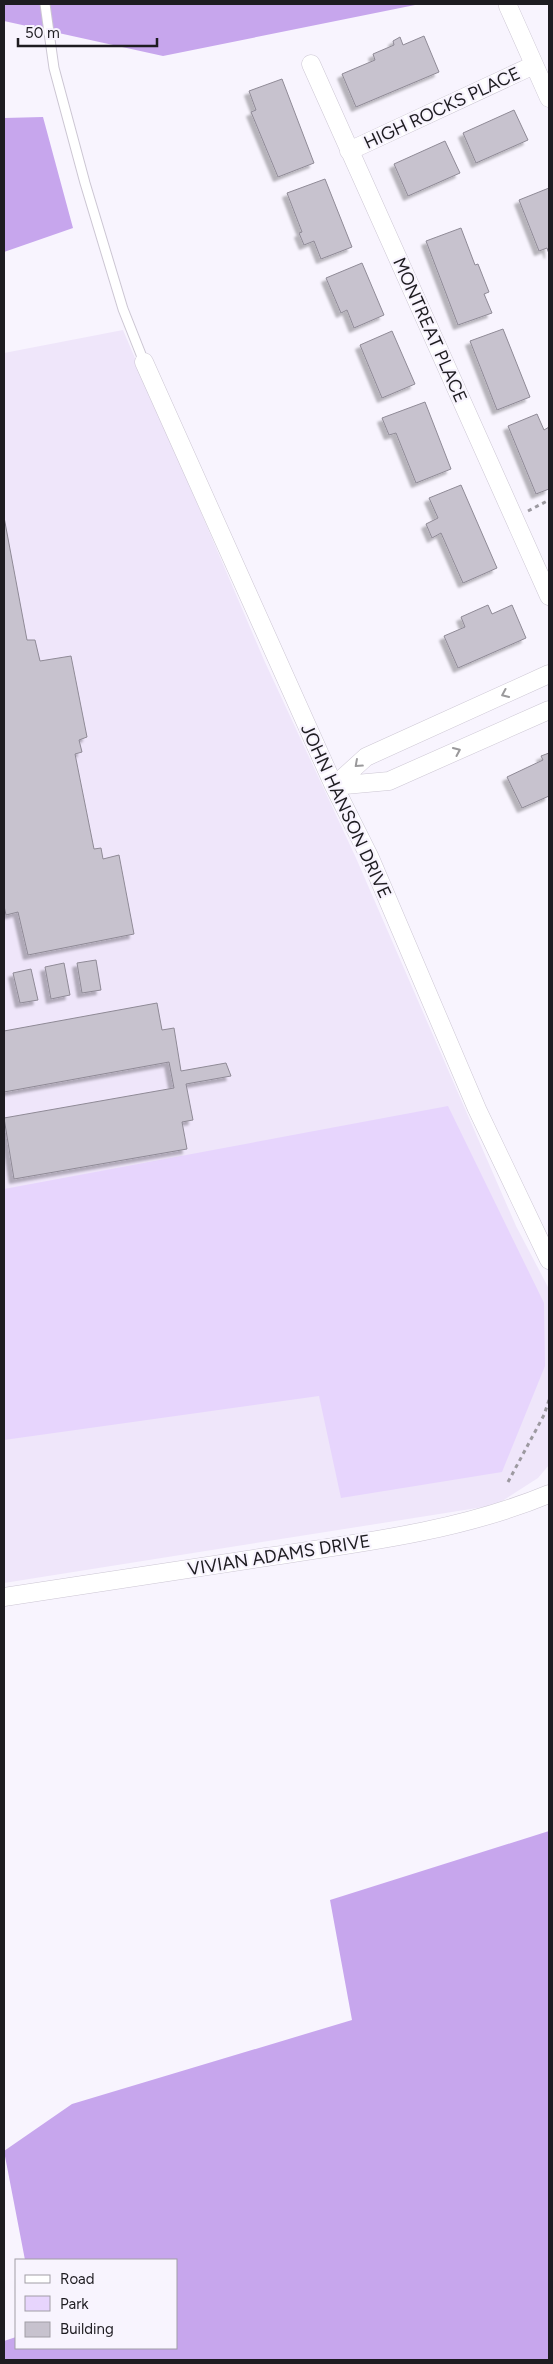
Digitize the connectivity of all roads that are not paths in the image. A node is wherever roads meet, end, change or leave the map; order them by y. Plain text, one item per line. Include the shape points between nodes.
1 (45, 4) edge
2 (508, 6) dead end
3 (311, 64) dead end
4 (534, 65) junction
5 (549, 98) edge
6 (350, 150) junction
7 (144, 362) joint
8 (549, 596) edge
9 (549, 674) edge
10 (549, 710) edge
11 (334, 786) junction
12 (549, 1260) edge
13 (549, 1494) edge
14 (4, 1598) edge

1 - 7 lane via 54,68 85,183 123,310
2 - 4 street
3 - 6 street, MONTREAT PLACE
4 - 5 street
4 - 6 street, HIGH ROCKS PLACE
6 - 8 street, MONTREAT PLACE
7 - 11 street, JOHN HANSON DRIVE
9 -> 11 street via 366,757
11 -> 10 street via 389,781
11 - 12 street, JOHN HANSON DRIVE via 370,858 477,1109
13 - 14 street, VIVIAN ADAMS DRIVE via 479,1518 372,1542

